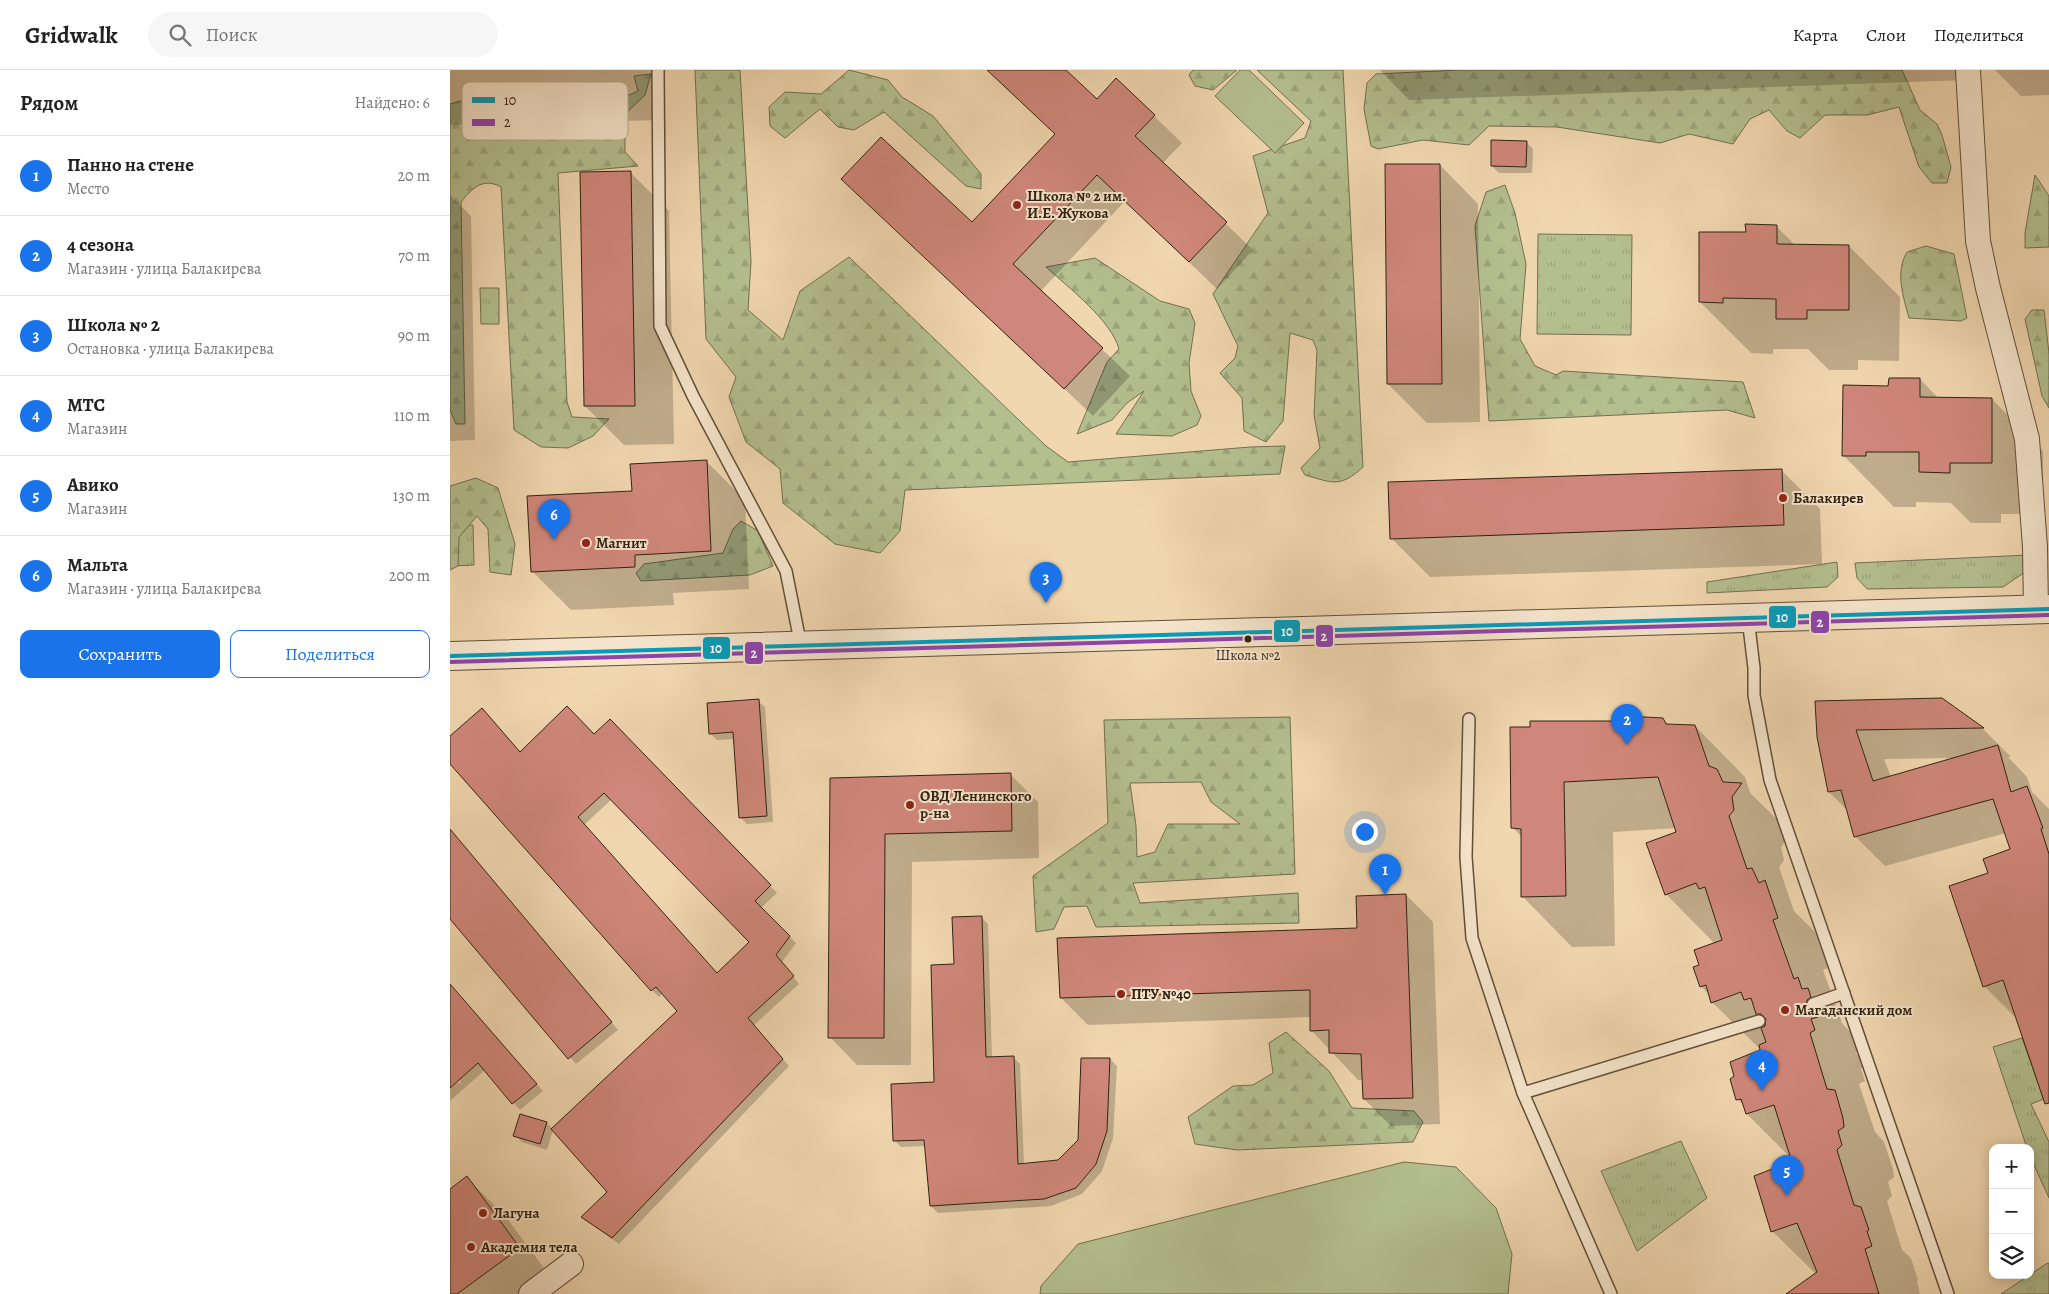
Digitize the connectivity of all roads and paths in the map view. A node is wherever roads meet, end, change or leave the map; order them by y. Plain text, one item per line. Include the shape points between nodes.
1 (658, 70) edge
2 (1968, 70) edge
3 (2042, 610) edge
4 (1748, 618) junction
5 (800, 646) junction
6 (450, 656) edge
7 (1469, 719) dead end
8 (1844, 993) junction
9 (1813, 1004) dead end
10 (1759, 1021) dead end
11 (1523, 1093) junction
12 (571, 1264) dead end
13 (531, 1294) edge
14 (1611, 1294) edge
15 (1948, 1294) edge

1 - 5 lane via 660,326 693,396 786,570
2 - 3 street via 1978,241 2027,439
3 - 4 street
4 - 5 street
4 - 8 lane via 1754,695 1770,780
5 - 6 street
7 - 11 lane via 1466,857 1472,938
8 - 9 lane
8 - 15 lane
10 - 11 lane
11 - 14 lane
12 - 13 street

